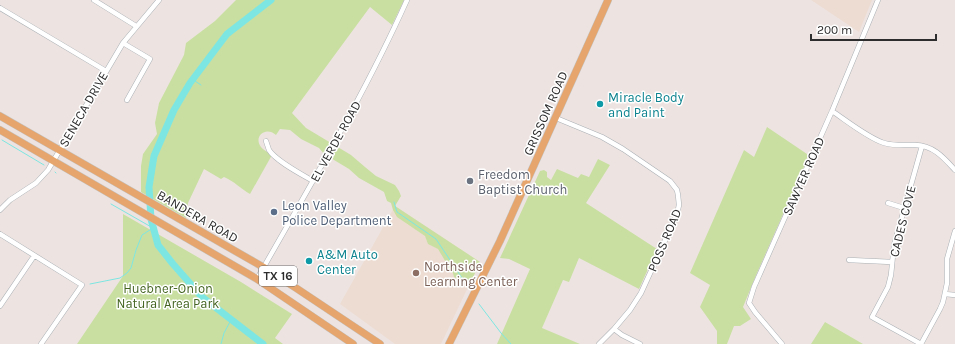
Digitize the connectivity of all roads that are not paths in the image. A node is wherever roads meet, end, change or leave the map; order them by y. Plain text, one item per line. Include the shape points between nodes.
1 (94, 0) edge
2 (159, 0) edge
3 (407, 0) edge
4 (608, 0) edge
5 (878, 0) edge
6 (0, 8) edge
7 (136, 26) junction
8 (123, 43) junction
9 (106, 71) junction
10 (127, 100) dead end
11 (832, 111) junction
12 (0, 116) edge
13 (556, 118) junction
14 (0, 130) edge
15 (266, 141) dead end
16 (922, 146) junction
17 (60, 149) junction
18 (53, 161) junction
19 (955, 170) edge
20 (313, 181) junction
21 (888, 203) dead end
22 (904, 208) junction
23 (0, 210) edge
24 (955, 231) edge
25 (0, 234) edge
26 (34, 256) junction
27 (849, 260) dead end
28 (892, 262) junction
29 (264, 267) junction
30 (257, 279) junction
31 (945, 294) junction
32 (955, 294) edge
33 (0, 306) edge
34 (614, 329) junction
35 (41, 344) edge
36 (353, 344) edge
37 (380, 344) edge
38 (449, 344) edge
39 (599, 344) edge
40 (640, 344) edge
41 (782, 344) edge
42 (921, 344) edge

1 - 7 street
2 - 7 street, SENECA DRIVE
3 - 20 street, EL VERDE ROAD via 375,68
4 - 13 main road, GRISSOM ROAD
5 - 11 street, SAWYER ROAD
6 - 9 street
7 - 8 street, SENECA DRIVE
8 - 9 street, SENECA DRIVE
8 - 10 street via 150,59
9 - 17 street, SENECA DRIVE
11 - 16 street via 877,140 896,145
11 - 41 street, SAWYER ROAD via 749,303
12 - 17 main road, BANDERA ROAD / TX 16
13 - 34 street, POSS ROAD via 602,137 623,149 670,181 677,190 677,214 641,293
13 - 38 main road, GRISSOM ROAD via 500,241
14 - 18 main road, BANDERA ROAD / TX 16
15 - 20 street via 273,154
16 - 19 street via 939,154
16 - 22 street, CADES COVE
17 - 18 street, SENECA DRIVE
17 - 29 main road, BANDERA ROAD / TX 16
18 - 23 street, SENECA DRIVE via 36,183
18 - 30 main road, BANDERA ROAD / TX 16
20 - 29 street, EL VERDE ROAD
21 - 22 street
22 - 28 street, CADES COVE
24 - 31 street via 948,259
25 - 26 street
26 - 33 street
26 - 35 street via 82,285
27 - 28 street
28 - 42 street, CADES COVE via 888,288 872,317
29 - 30 street, EL VERDE ROAD
29 - 37 main road, BANDERA ROAD / TX 16
30 - 36 main road, BANDERA ROAD / TX 16
31 - 32 street
31 - 42 street
34 - 39 street, POSS ROAD
34 - 40 street

